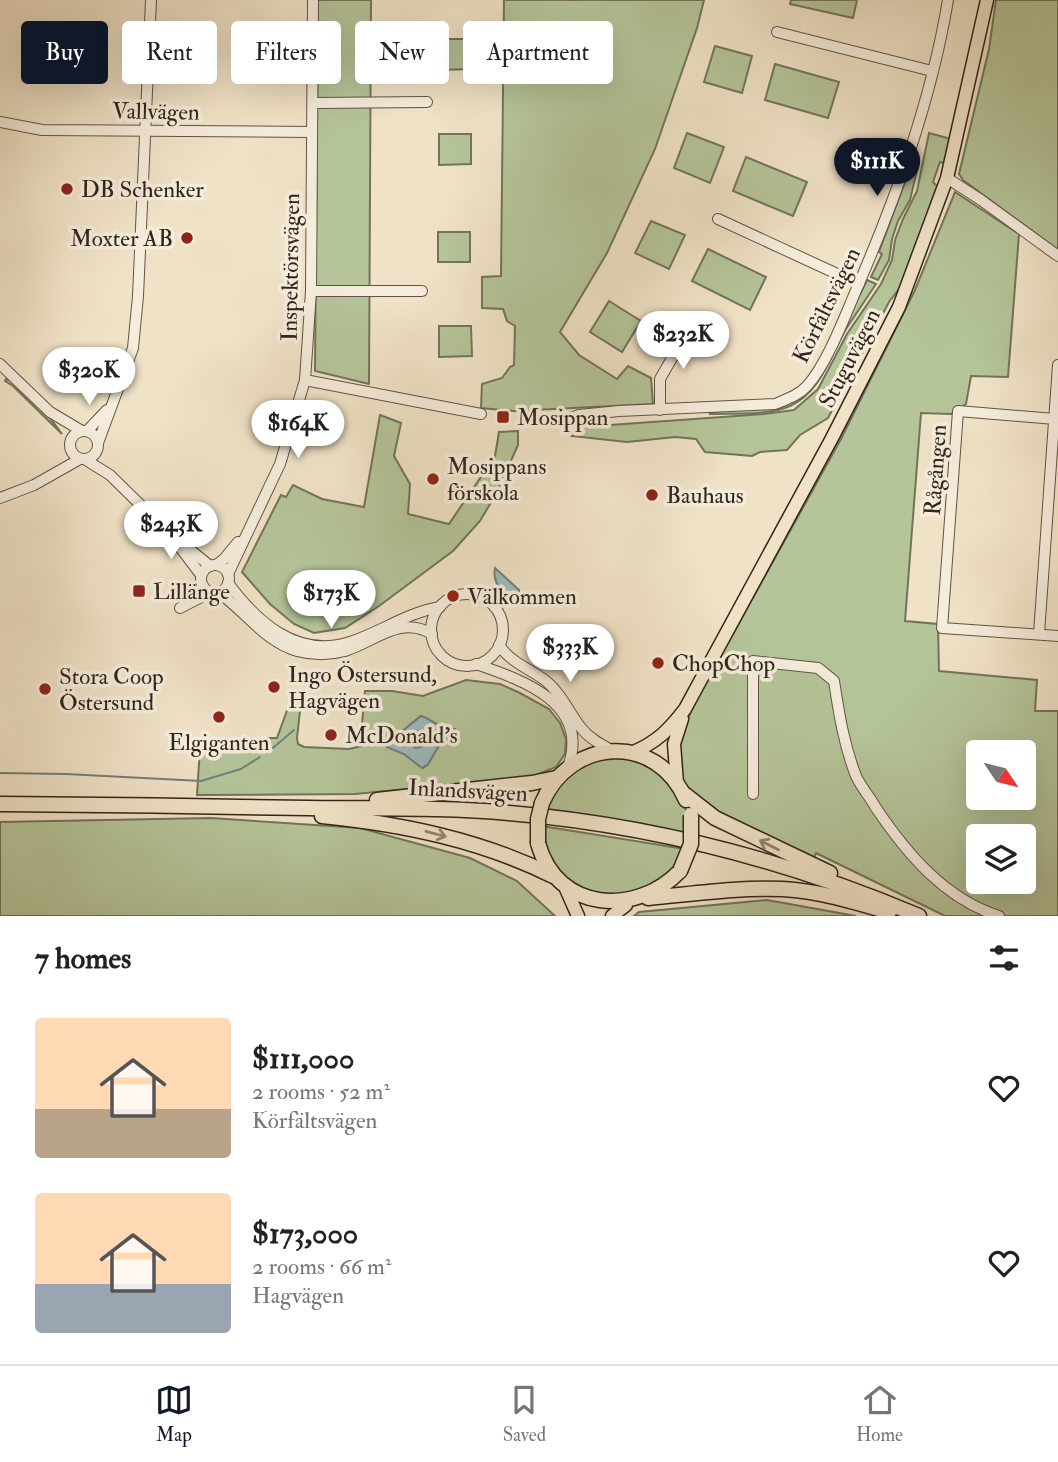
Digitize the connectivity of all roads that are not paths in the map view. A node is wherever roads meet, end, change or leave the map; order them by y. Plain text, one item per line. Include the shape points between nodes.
1 (150, 0) edge
2 (313, 0) edge
3 (948, 0) edge
4 (986, 0) edge
5 (777, 32) dead end
6 (932, 71) junction
7 (427, 102) dead end
8 (313, 103) junction
9 (0, 122) edge
10 (145, 130) junction
11 (312, 132) junction
12 (947, 178) junction
13 (718, 219) dead end
14 (1058, 256) edge
15 (859, 284) junction
16 (311, 291) junction
17 (422, 291) dead end
18 (681, 332) dead end
19 (0, 364) edge
20 (1058, 365) edge
21 (305, 380) junction
22 (112, 404) junction
23 (660, 410) junction
24 (50, 412) junction
25 (481, 414) dead end
26 (1055, 419) junction
27 (563, 420) dead end
28 (84, 431) junction
29 (70, 445) junction
30 (98, 446) junction
31 (83, 459) junction
32 (57, 471) junction
33 (110, 475) junction
34 (0, 498) edge
35 (251, 524) junction
36 (165, 529) junction
37 (213, 565) junction
38 (201, 578) junction
39 (228, 579) junction
40 (215, 592) junction
41 (440, 607) junction
42 (432, 634) junction
43 (1039, 634) junction
44 (1058, 636) edge
45 (499, 645) junction
46 (475, 664) junction
47 (685, 709) junction
48 (614, 751) junction
49 (631, 753) junction
50 (568, 766) junction
51 (556, 778) junction
52 (680, 788) junction
53 (753, 794) dead end
54 (0, 804) edge
55 (0, 810) edge
56 (301, 811) junction
57 (553, 876) junction
58 (566, 889) junction
59 (648, 898) junction
60 (626, 905) junction
61 (578, 916) edge
62 (612, 916) edge
63 (904, 916) edge
64 (919, 916) edge
65 (999, 916) edge

1 - 10 street
2 - 8 street, Inspektörsvägen
3 - 6 street, Körfältsvägen
4 - 12 main road, Stuguvägen
5 - 6 street
6 - 15 street, Körfältsvägen via 905,166
7 - 8 street
8 - 11 street, Inspektörsvägen
9 - 10 street, Vallvägen via 42,130
10 - 11 street, Vallvägen
10 - 22 street via 133,348
11 - 16 street, Inspektörsvägen
12 - 14 street
12 - 47 main road, Stuguvägen via 893,318
13 - 15 street
15 - 23 street, Körfältsvägen via 822,362 796,396 775,404
16 - 17 street
16 - 21 street, Inspektörsvägen
18 - 23 street via 680,344 660,379
19 - 24 street
20 - 26 street
21 - 25 street
21 - 35 street, Inspektörsvägen via 280,464
22 - 28 street
22 - 30 street
23 - 27 street, Körfältsvägen
24 - 28 street
24 - 29 street
26 - 43 street
26 - 43 street, Rågången via 958,411 942,628
28 - 29 street via 74,435
28 - 30 street via 94,435
29 - 31 street via 74,455
29 - 32 street
30 - 31 street via 93,457
30 - 33 street
31 - 32 street
31 - 33 street
32 - 34 street
33 - 36 street
35 - 37 street, Inspektörsvägen via 224,559
35 - 39 street, Inspektörsvägen
36 - 37 street
36 - 38 street
37 - 38 street
37 - 39 street via 222,567
38 - 40 street via 204,587
38 - 40 street via 180,608
39 - 40 street
39 - 41 street via 265,625 304,645 350,642
40 - 42 street via 271,638 298,651 328,654 347,650 410,626
41 - 42 street
41 - 45 street via 463,594 489,601 502,623
42 - 46 street via 438,651 449,660
43 - 44 street
45 - 46 street via 488,659
45 - 48 street via 514,662 546,681 582,728
46 - 50 street via 536,687 550,699 572,734
47 - 49 main road, Stuguvägen via 664,735
47 - 52 main road, Stuguvägen via 674,744
48 - 49 highway
48 - 50 highway
49 - 52 highway via 657,764
50 - 51 highway
51 - 56 highway
51 - 57 highway, bridge via 538,819 538,843
52 - 59 highway, bridge via 691,815 691,844 680,871
64 -> 52 highway via 715,818
53 - 65 street via 753,662 818,668 834,681 843,736 858,779 899,842 948,889 980,910
54 - 56 highway, Inlandsvägen
55 - 56 highway, Inlandsvägen
56 -> 57 highway via 423,830 480,846
56 - 63 highway, Inlandsvägen via 511,819 600,828 757,863
56 - 64 highway, Inlandsvägen via 510,813 661,835 760,858
57 - 58 highway
58 - 60 highway via 594,903
58 - 61 main road
59 - 60 highway
59 - 63 highway via 785,889
60 - 62 main road

